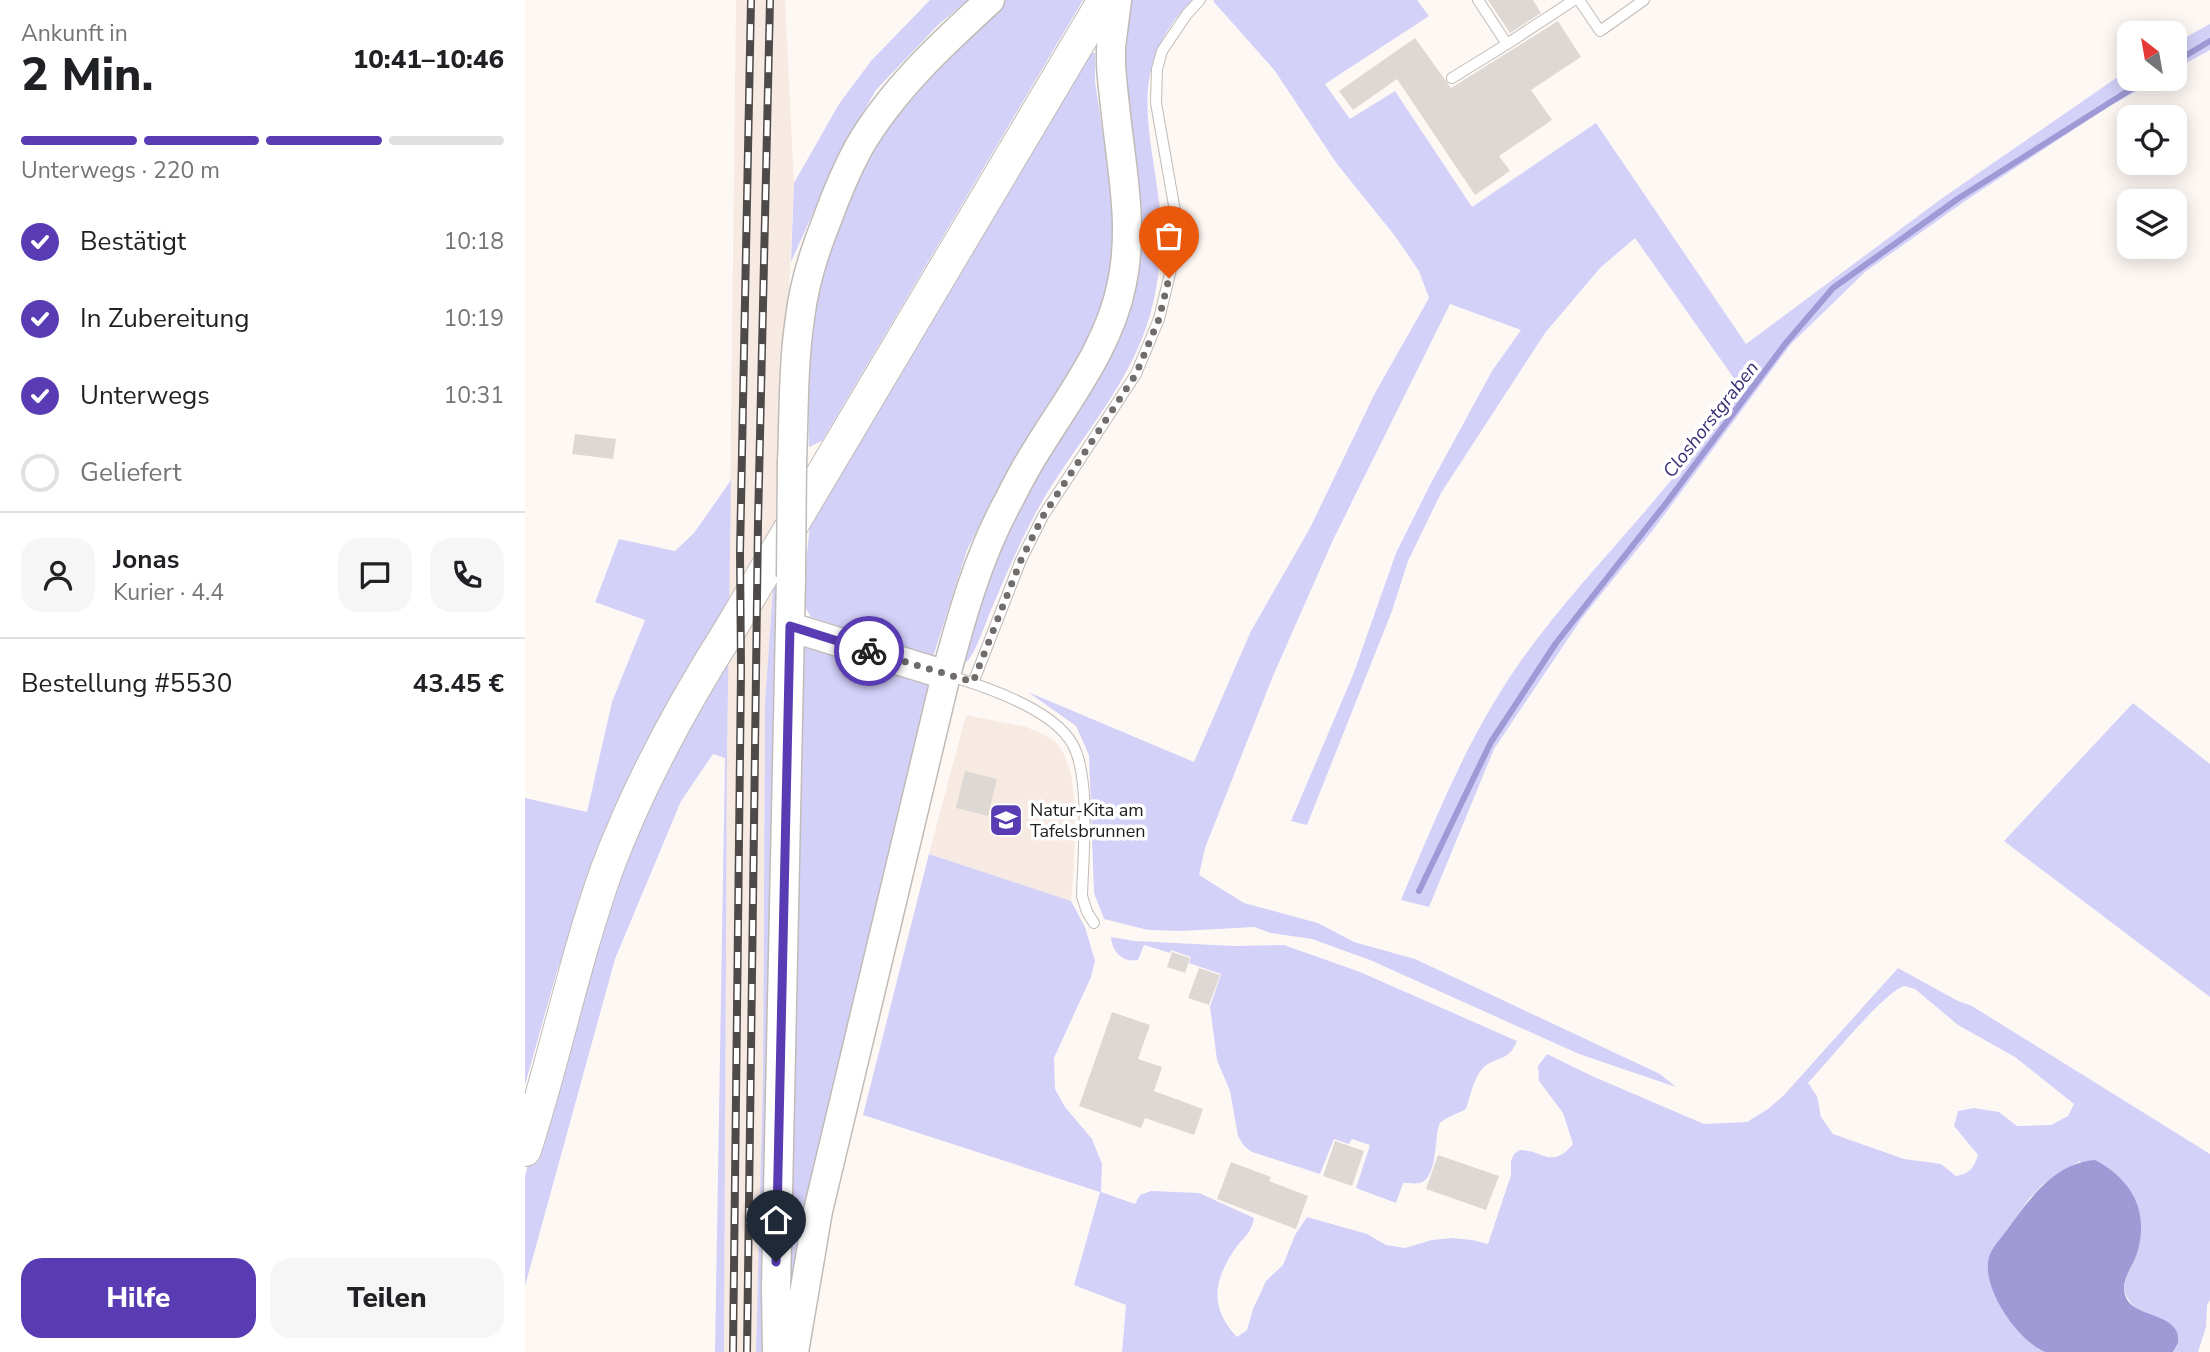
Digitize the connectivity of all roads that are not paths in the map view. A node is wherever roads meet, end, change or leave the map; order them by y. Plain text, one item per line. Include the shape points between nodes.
1 (990, 0) edge
2 (1104, 0) edge
3 (1117, 0) edge
4 (1200, 0) edge
5 (1478, 0) edge
6 (1577, 0) edge
7 (1644, 0) edge
8 (1507, 44) junction
9 (1452, 78) dead end
10 (790, 626) junction
11 (946, 675) junction
12 (973, 682) junction
13 (1094, 923) dead end
14 (525, 1150) edge
15 (777, 1352) edge
16 (794, 1352) edge

1 - 10 main road, bridge via 912,76 861,144 808,272 795,358
2 - 14 main road via 651,766 606,872
3 - 11 main road via 1111,66 1128,205 1122,284 1097,353 1007,503 983,556
4 - 12 lane via 1162,51 1157,69 1156,103 1175,211 1174,257 1159,319 1136,374 1043,516
5 - 8 lane
6 - 7 lane via 1600,32
6 - 8 lane
8 - 9 lane
10 - 11 main road
10 - 15 main road
11 - 12 lane
11 - 16 main road via 818,1212
12 - 13 lane via 1041,715 1058,726 1072,744 1083,789 1082,895

